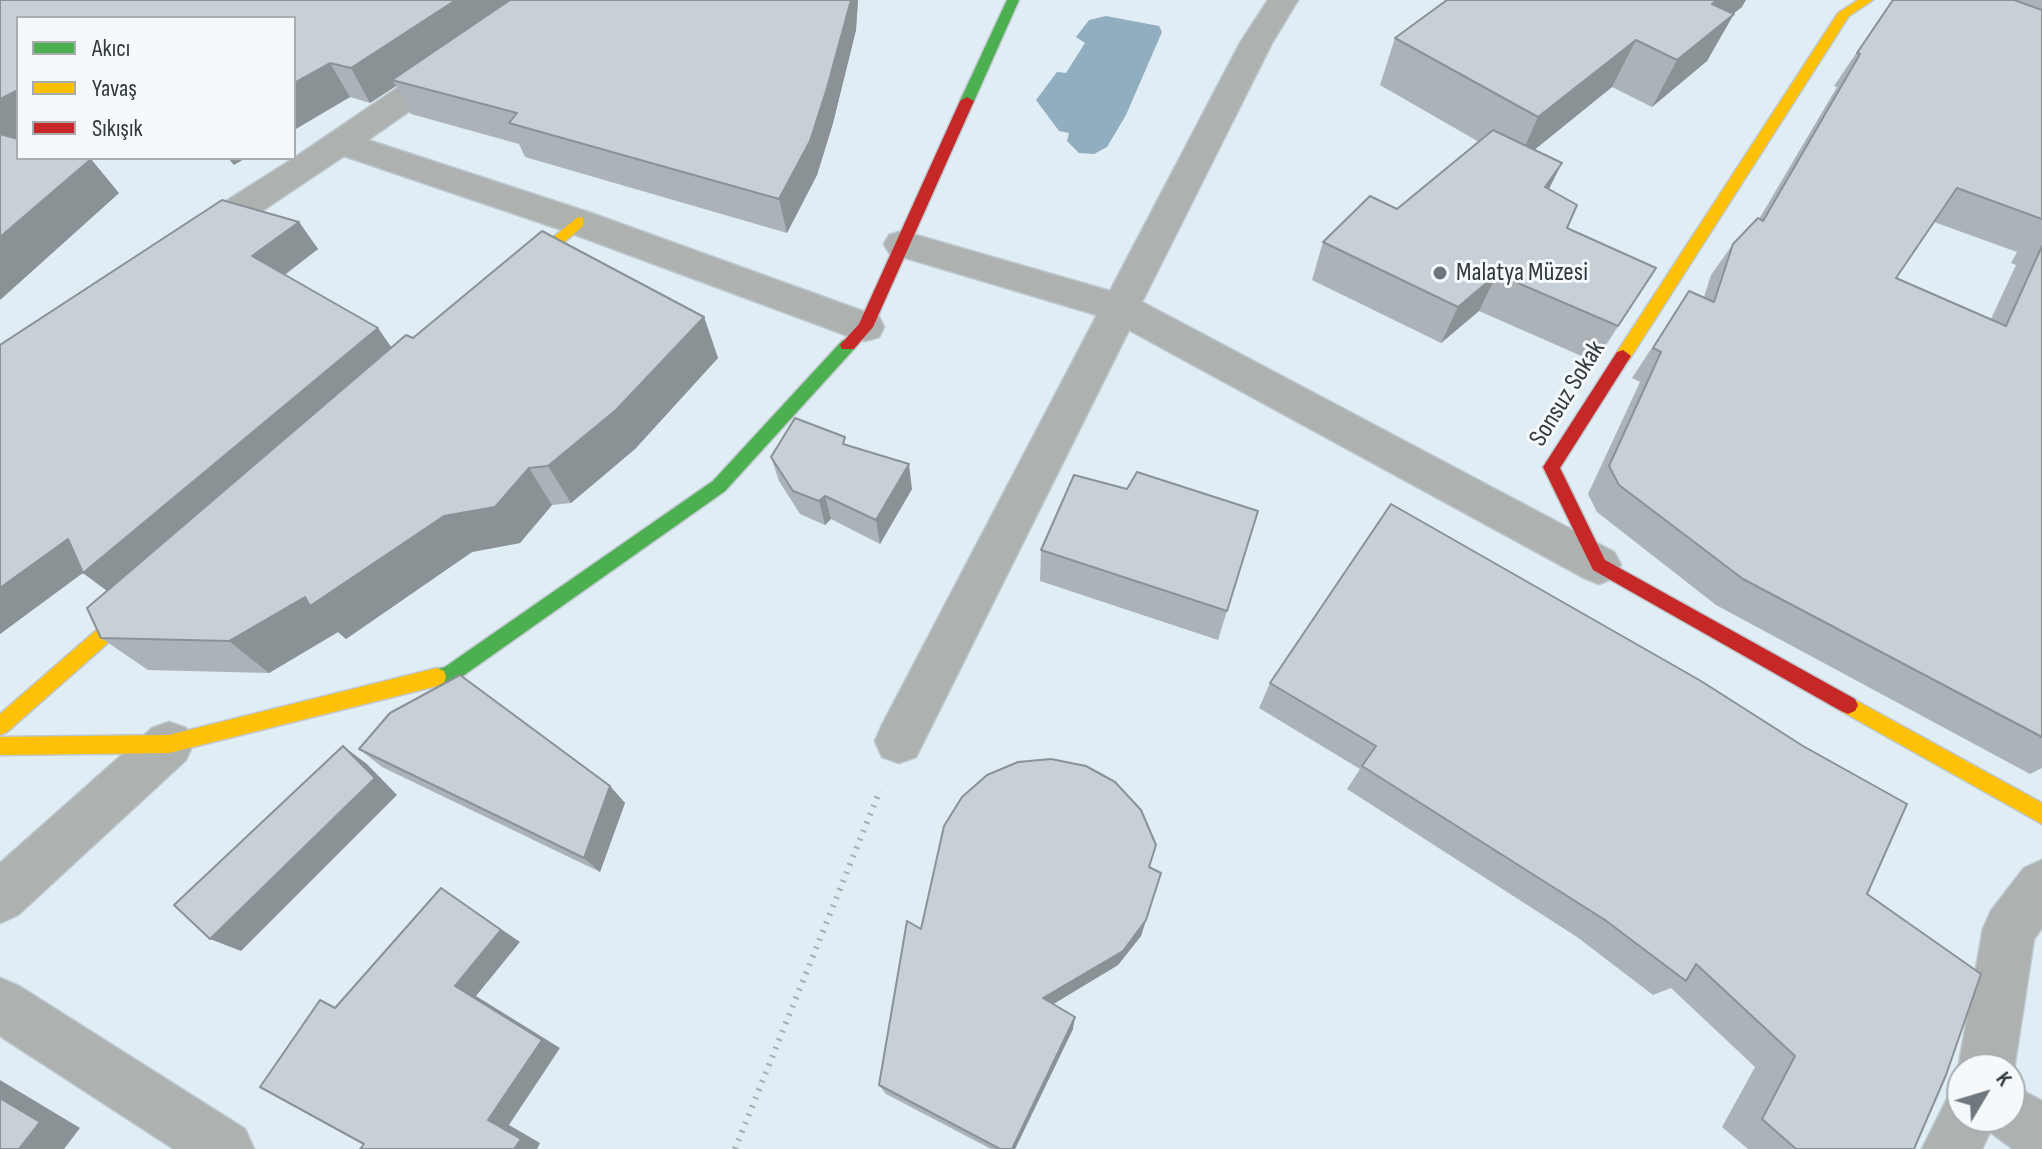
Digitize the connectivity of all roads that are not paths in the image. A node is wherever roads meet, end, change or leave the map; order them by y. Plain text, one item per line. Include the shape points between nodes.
1 (547, 0) edge
2 (1013, 0) edge
3 (1283, 0) edge
4 (1867, 0) edge
5 (340, 143) junction
6 (578, 222) junction
7 (902, 244) junction
8 (170, 255) edge
9 (493, 295) edge
10 (1121, 308) junction
11 (865, 327) junction
12 (1599, 565) junction
13 (156, 589) edge
14 (0, 726) edge
15 (899, 741) road end
16 (169, 744) junction
17 (0, 746) edge
18 (2042, 814) edge
19 (2042, 886) edge
20 (0, 897) edge
21 (0, 1005) edge
22 (1989, 1053) edge
23 (225, 1149) edge

1 - 5 street
2 - 7 street
3 - 10 street
4 - 12 street, Sonsuz Sokak via 1844,13 1551,467
5 - 6 street
5 - 8 street
6 - 9 street
6 - 11 street
7 - 10 street
7 - 11 street
10 - 12 street
10 - 15 street
11 - 16 street via 719,486 450,674
12 - 18 street
13 - 14 street
16 - 17 street
16 - 20 street
19 - 22 street via 2009,929
21 - 23 street

